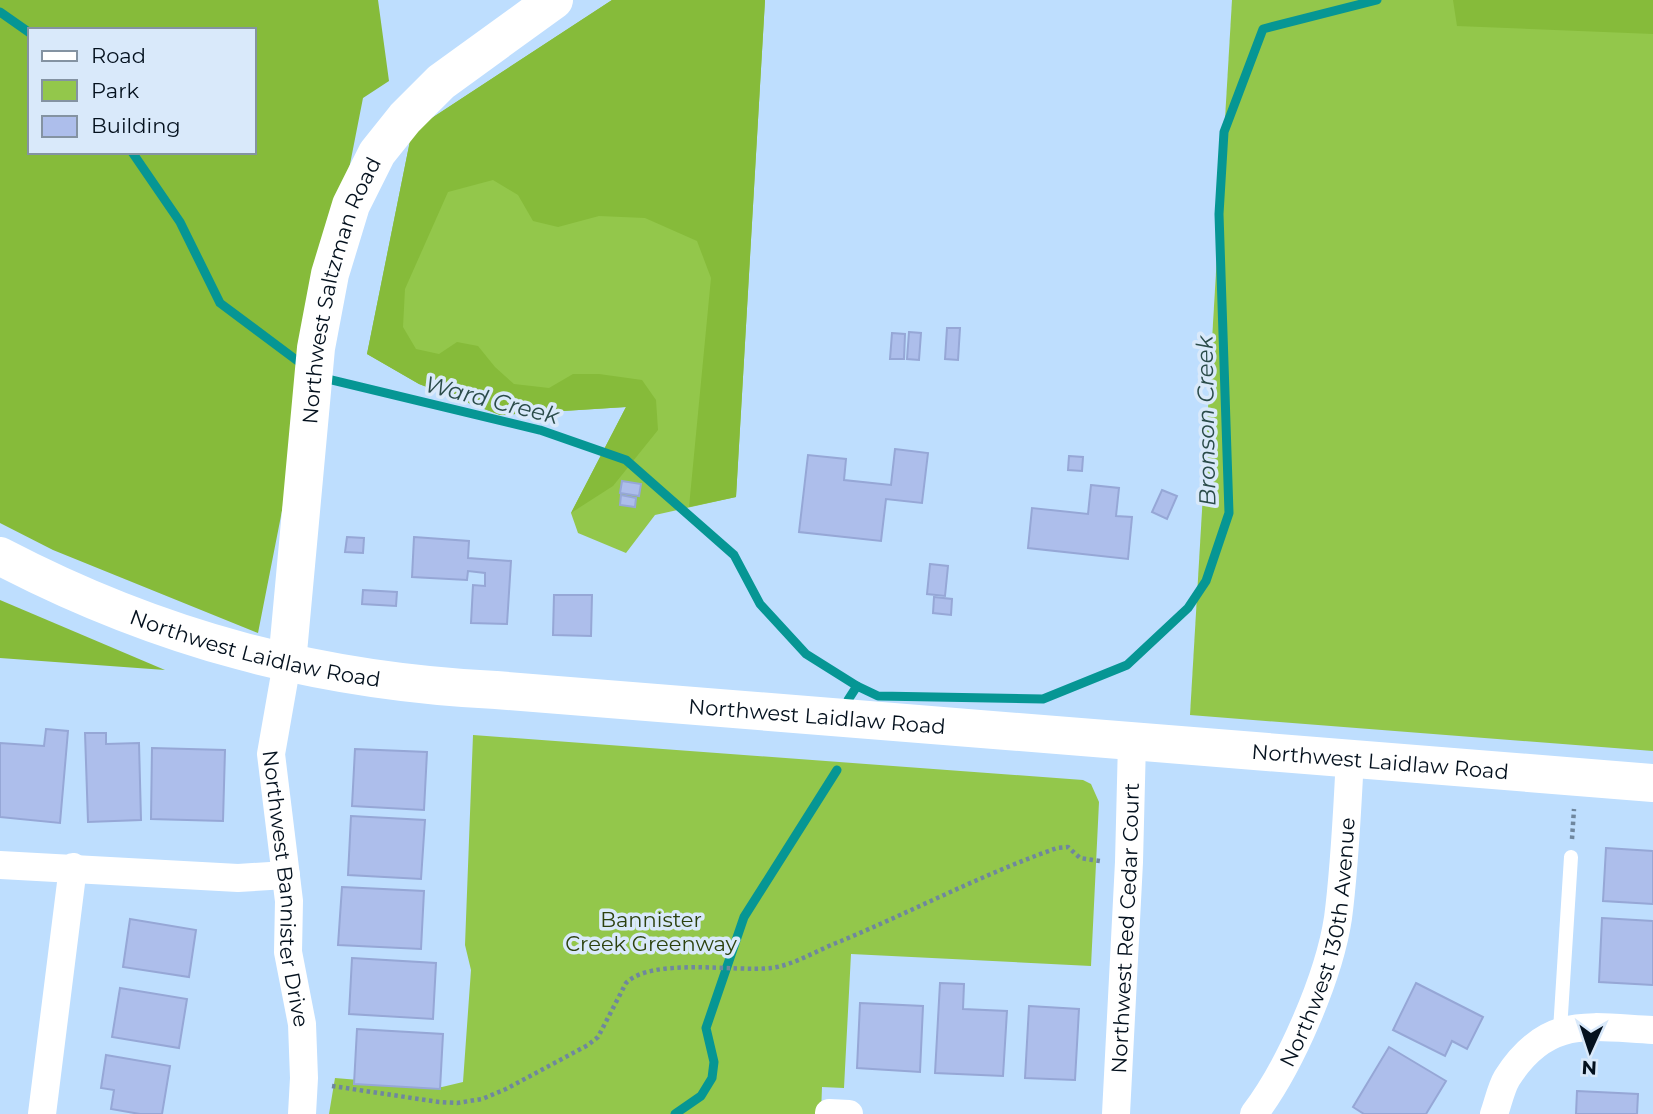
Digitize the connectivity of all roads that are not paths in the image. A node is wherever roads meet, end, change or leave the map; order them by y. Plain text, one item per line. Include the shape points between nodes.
1 (554, 0) edge
2 (0, 556) edge
3 (287, 663) junction
4 (1132, 742) junction
5 (1350, 758) junction
6 (1653, 783) edge
7 (1572, 857) road end
8 (0, 864) edge
9 (73, 867) junction
10 (286, 875) junction
11 (1653, 1030) edge
12 (1550, 1036) junction
13 (42, 1114) edge
14 (302, 1114) edge
15 (1116, 1114) edge
16 (1254, 1114) edge
17 (1493, 1114) edge

1 - 3 main road, Northwest Saltzman Road via 441,82 405,118 377,153 351,205 330,274 316,348
2 - 3 main road, Northwest Laidlaw Road via 163,629
3 - 4 main road, Northwest Laidlaw Road via 427,687
3 - 10 street, Northwest Bannister Drive via 271,754
4 - 5 main road, Northwest Laidlaw Road
4 - 15 street, Northwest Red Cedar Court
5 - 6 main road, Northwest Laidlaw Road
5 - 16 street, Northwest 130th Avenue via 1337,920 1324,973 1296,1041
7 - 12 lane
8 - 9 street
9 - 10 street via 238,878
9 - 13 street
10 - 14 street, Northwest Bannister Drive via 288,952 302,1024
11 - 12 street via 1590,1027
12 - 17 street via 1525,1055 1506,1080

